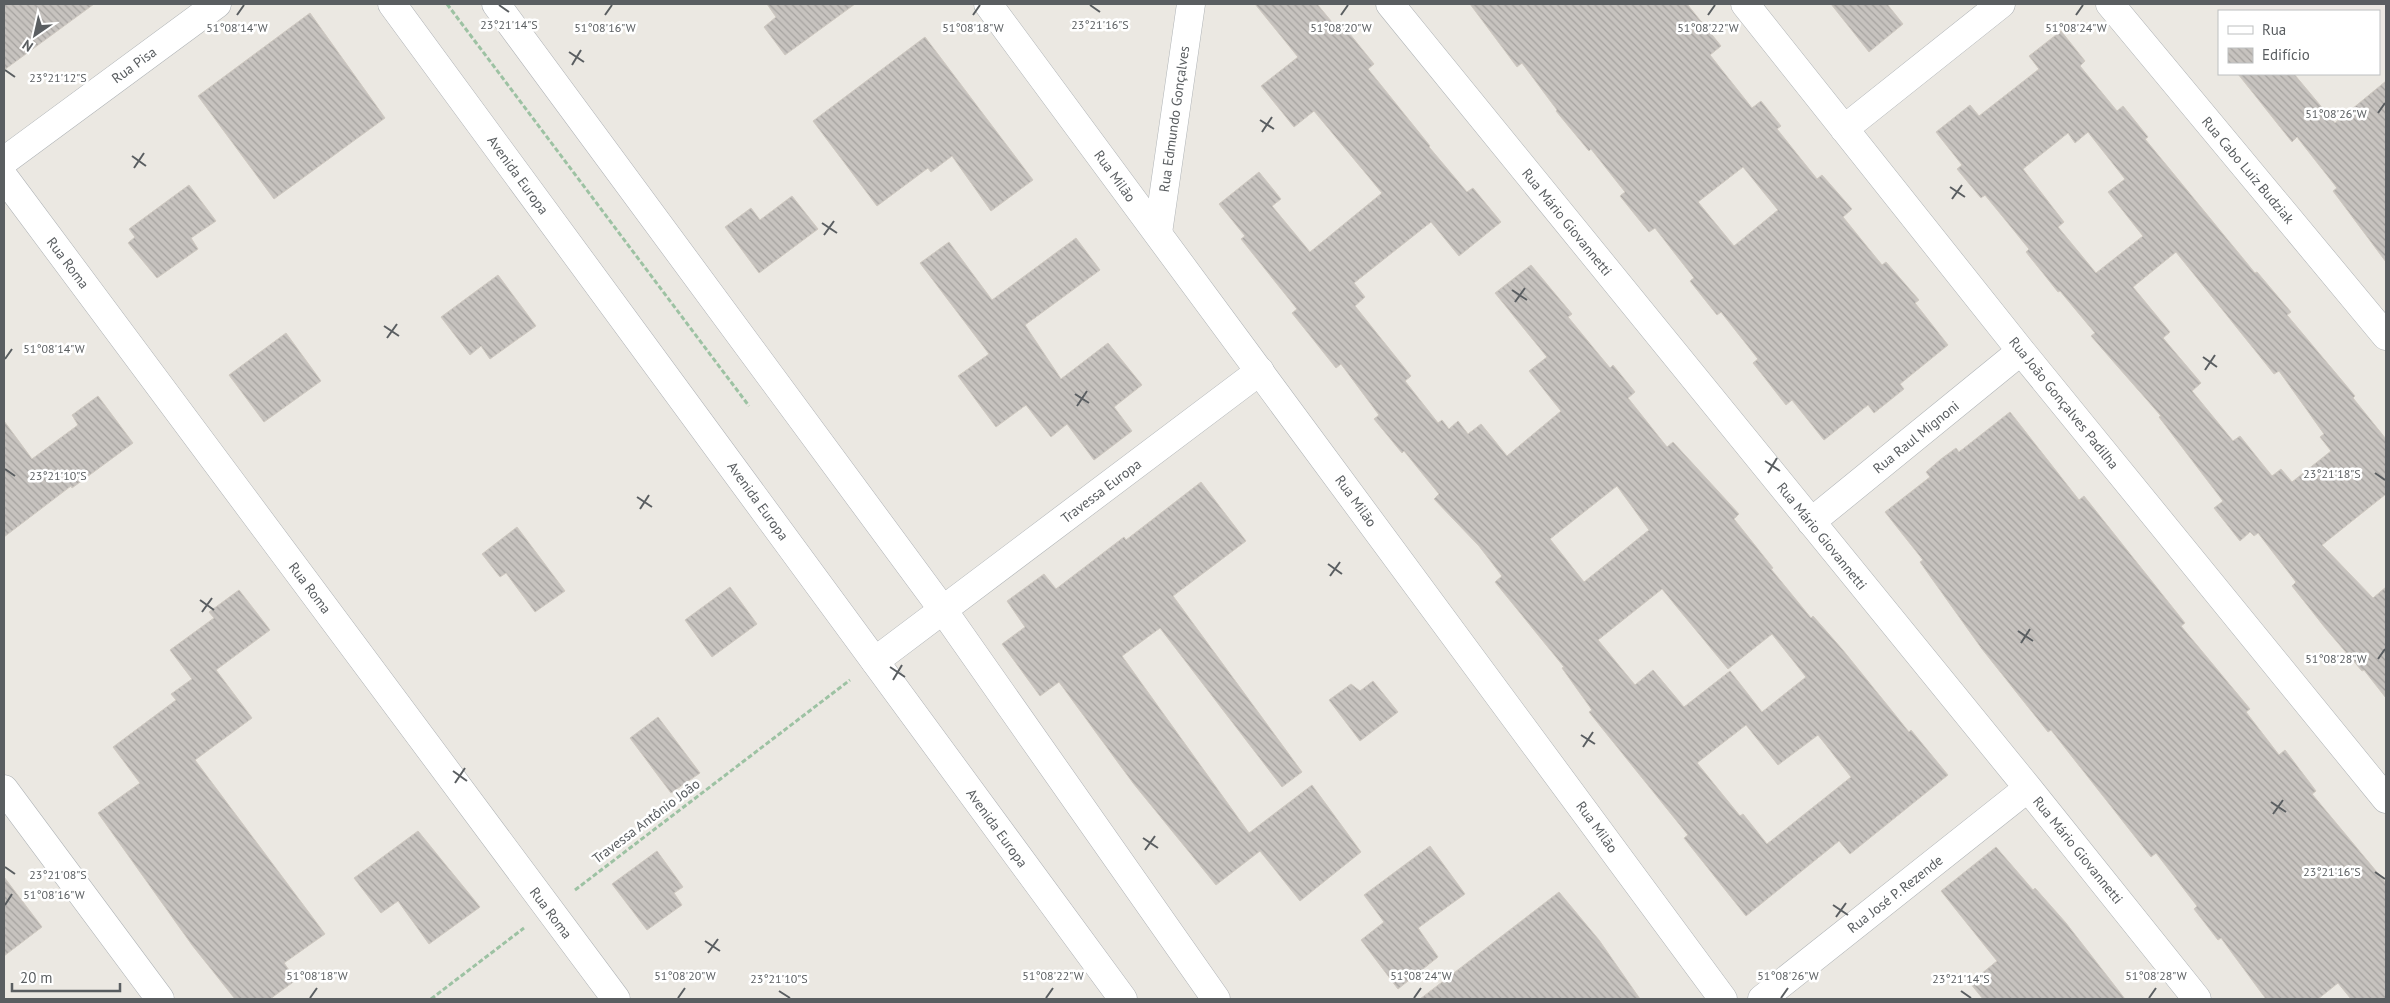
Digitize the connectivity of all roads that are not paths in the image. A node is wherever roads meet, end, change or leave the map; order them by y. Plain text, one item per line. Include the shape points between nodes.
1 (216, 4) edge
2 (392, 4) edge
3 (496, 4) edge
4 (988, 4) edge
5 (1191, 4) edge
6 (1390, 4) edge
7 (1745, 4) edge
8 (2001, 4) edge
9 (2110, 4) edge
10 (1844, 129) junction
11 (4, 161) edge
12 (4, 177) edge
13 (1158, 234) junction
14 (2386, 336) edge
15 (2021, 351) junction
16 (1260, 371) junction
17 (1811, 522) junction
18 (943, 610) junction
19 (875, 661) junction
20 (2028, 788) junction
21 (4, 789) edge
22 (2386, 799) edge
23 (160, 999) edge
24 (616, 999) edge
25 (1123, 999) edge
26 (1216, 999) edge
27 (1724, 999) edge
28 (1762, 999) edge
29 (2197, 999) edge

1 - 11 street, Rua Pisa
2 - 19 street, Avenida Europa
3 - 18 street
4 - 13 street, Rua Milão
5 - 13 street, Rua Edmundo Gonçalves
6 - 17 street, Rua Mário Giovannetti
7 - 10 street, Rua João Gonçalves Padilha
8 - 10 street
9 - 14 street, Rua Cabo Luiz Budziak
10 - 15 street, Rua João Gonçalves Padilha
12 - 24 street, Rua Roma
13 - 16 street, Rua Milão
15 - 17 street, Rua Raul Mignoni
15 - 22 street, Rua João Gonçalves Padilha
16 - 18 street, Travessa Europa
16 - 27 street, Rua Milão
17 - 20 street, Rua Mário Giovannetti
18 - 19 street, Travessa Europa
18 - 26 street
19 - 25 street, Avenida Europa
20 - 28 street, Rua José P. Rezende
20 - 29 street, Rua Mário Giovannetti
21 - 23 street

